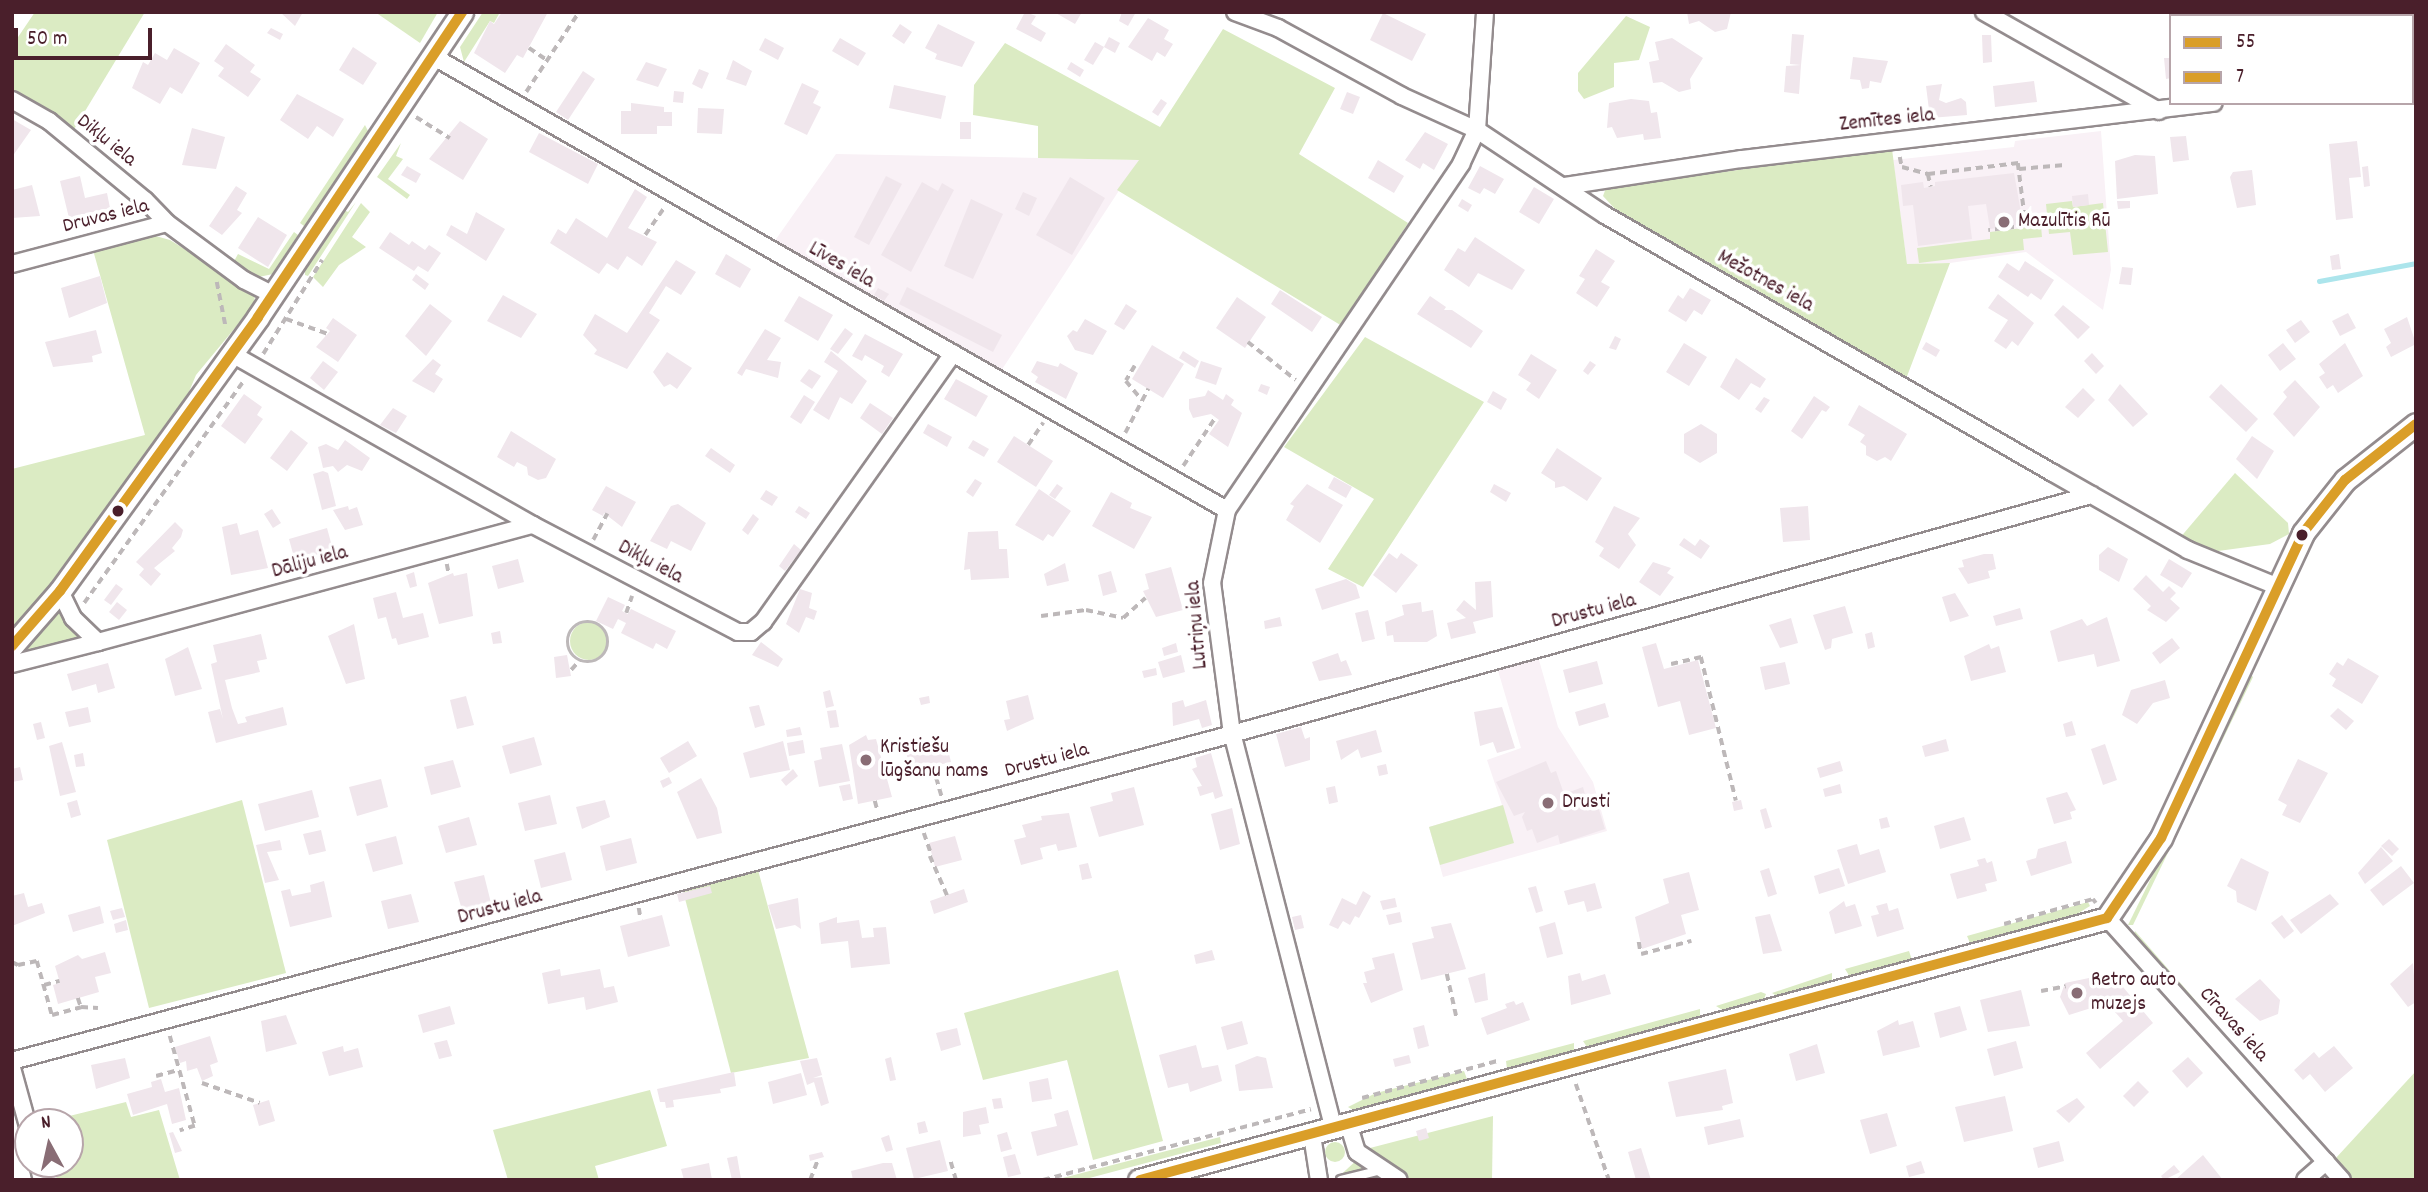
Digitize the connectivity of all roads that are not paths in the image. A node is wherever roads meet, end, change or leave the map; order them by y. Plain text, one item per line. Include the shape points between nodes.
1 (462, 12) edge
2 (1235, 12) edge
3 (1485, 12) edge
4 (1984, 12) edge
5 (434, 57) junction
6 (12, 100) edge
7 (2200, 105) edge
8 (2159, 111) junction
9 (1477, 130) junction
10 (1565, 186) junction
11 (167, 223) junction
12 (12, 264) edge
13 (274, 295) junction
14 (953, 354) junction
15 (230, 356) junction
16 (2416, 424) edge
17 (2091, 495) junction
18 (1227, 510) junction
19 (533, 525) junction
20 (2276, 586) junction
21 (60, 591) junction
22 (98, 642) junction
23 (12, 646) edge
24 (12, 664) edge
25 (1232, 734) junction
26 (2107, 918) junction
27 (12, 1061) edge
28 (12, 1068) edge
29 (23, 1108) edge
30 (1342, 1128) junction
31 (1312, 1135) junction
32 (2326, 1162) junction
33 (1381, 1170) junction
34 (1351, 1178) edge
35 (1139, 1180) edge
36 (1319, 1180) edge
37 (1341, 1180) edge
38 (1399, 1180) edge
39 (2305, 1180) edge
40 (2342, 1180) edge

1 - 5 main road
2 - 9 street, Mežotnes iela via 1278,27 1402,96
3 - 9 street, Lutriņu iela
4 - 8 street
5 - 13 main road
5 - 14 street, Līves iela
6 - 11 street, Dikļu iela via 49,121
7 - 8 street, Zemītes iela
8 - 10 street, Zemītes iela
9 - 10 street, Mežotnes iela
9 - 18 street, Lutriņu iela via 1461,164
10 - 17 street, Mežotnes iela via 1605,215
11 - 12 street, Druvas iela
11 - 13 street, Druvas iela
13 - 15 main road
14 - 18 street, Līves iela
14 - 19 street, Dikļu iela via 852,500 751,632 727,629
15 - 19 street, Dikļu iela
15 - 21 main road
16 - 20 main road via 2345,480 2303,533
17 - 20 street, Mežotnes iela via 2188,550
17 - 25 street, Drustu iela
18 - 25 street, Lutriņu iela via 1212,583
19 - 22 street, Dāliju iela
20 - 26 main road via 2161,838
21 - 22 street via 73,618
21 - 23 main road
22 - 24 street, Dāliju iela
25 - 27 street, Drustu iela
25 - 30 street, Lutriņu iela via 1328,1104
26 - 30 main road
26 - 32 street, Cīravas iela
28 - 29 street
30 - 31 main road
30 - 33 street, Lutriņu iela via 1357,1152
31 - 35 main road
31 - 36 street
32 - 39 street
32 - 40 street, Cīravas iela
33 - 34 lane
33 - 38 street, Lutriņu iela
34 - 37 lane

